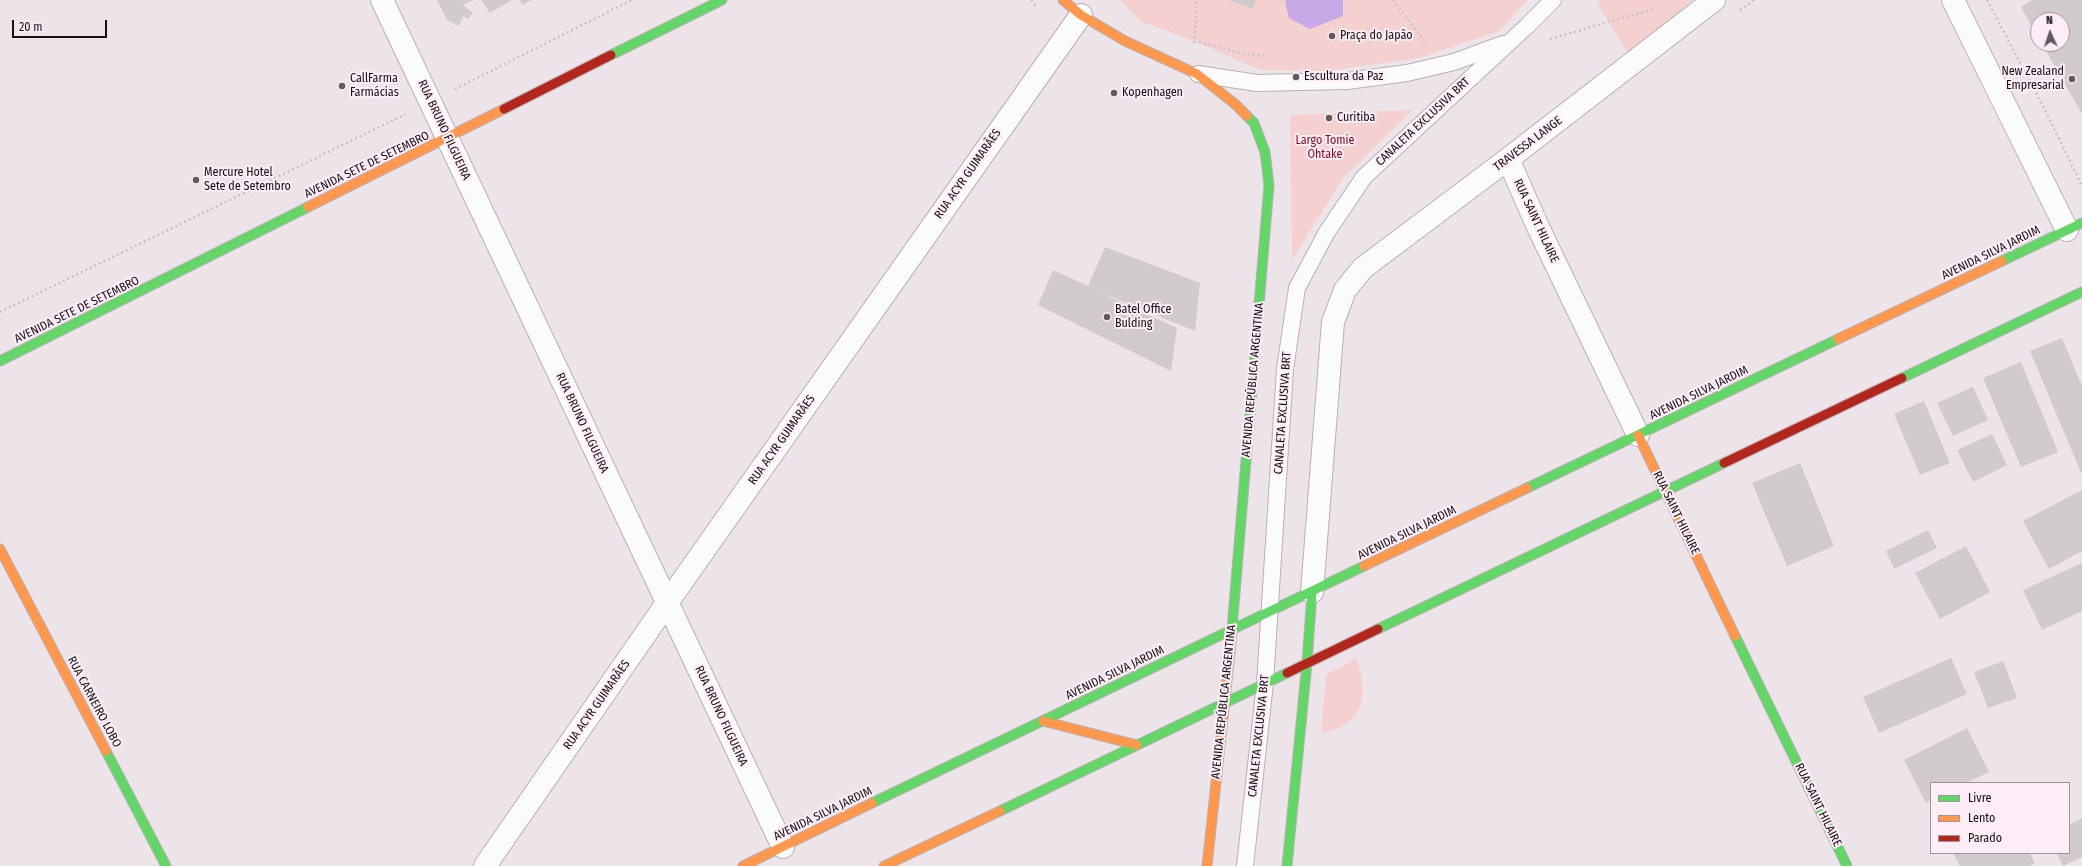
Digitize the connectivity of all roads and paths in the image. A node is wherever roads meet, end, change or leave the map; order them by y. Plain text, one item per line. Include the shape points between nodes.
1 (382, 0) edge
2 (632, 0) edge
3 (722, 0) edge
4 (1063, 0) edge
5 (1195, 0) edge
6 (1393, 0) edge
7 (1553, 0) edge
8 (1714, 0) edge
9 (1953, 0) edge
10 (1987, 0) edge
11 (1659, 7) dead end
12 (1081, 15) junction
13 (1187, 39) dead end
14 (1194, 41) junction
15 (1510, 41) junction
16 (1544, 41) dead end
17 (1435, 42) dead end
18 (1427, 45) junction
19 (1421, 46) dead end
20 (1268, 56) dead end
21 (1197, 74) junction
22 (462, 85) dead end
23 (402, 116) dead end
24 (448, 138) junction
25 (1508, 159) junction
26 (2082, 186) edge
27 (2074, 227) edge
28 (2082, 292) edge
29 (0, 312) edge
30 (0, 361) edge
31 (1638, 435) junction
32 (1666, 491) junction
33 (0, 549) edge
34 (1312, 592) junction
35 (667, 603) junction
36 (1270, 611) junction
37 (1232, 630) junction
38 (1307, 663) junction
39 (1265, 683) junction
40 (1226, 702) junction
41 (1043, 721) junction
42 (1137, 745) junction
43 (783, 847) junction
44 (166, 866) edge
45 (485, 866) edge
46 (743, 866) edge
47 (884, 866) edge
48 (1207, 866) edge
49 (1245, 866) edge
50 (1287, 866) edge
51 (1847, 866) edge

1 - 24 street, RUA BRUNO FILGUEIRA
2 - 22 path
3 - 24 main road, AVENIDA SETE DE SETEMBRO
4 - 12 main road, AVENIDA REPÚBLICA ARGENTINA
5 - 14 path via 1197,5
6 - 18 path
7 - 15 lane, CANALETA EXCLUSIVA BRT
8 - 25 street, TRAVESSA LANGE
9 - 27 street
10 - 26 path
11 - 16 path
12 - 21 main road, AVENIDA REPÚBLICA ARGENTINA via 1125,40
12 - 35 street, RUA ACYR GUIMARÃES
13 - 14 path
14 - 20 path via 1245,54
14 - 21 path
15 - 21 lane, CANALETA EXCLUSIVA BRT via 1454,62 1407,74 1347,81 1258,83
15 - 36 lane, CANALETA EXCLUSIVA BRT via 1364,177 1327,232 1297,288 1285,369
17 - 18 path
18 - 19 path
21 - 37 main road, AVENIDA REPÚBLICA ARGENTINA via 1235,104 1254,123 1265,152 1269,185
23 - 29 path
24 - 30 main road, AVENIDA SETE DE SETEMBRO
24 - 35 street, RUA BRUNO FILGUEIRA
25 - 31 street, RUA SAINT HILAIRE
25 - 34 street, TRAVESSA LANGE via 1363,268 1344,290 1333,322
27 - 31 main road, AVENIDA SILVA JARDIM
28 - 32 main road
31 - 32 main road, RUA SAINT HILAIRE
31 - 34 main road, AVENIDA SILVA JARDIM
32 - 38 main road
32 - 51 main road, RUA SAINT HILAIRE
33 - 44 main road, RUA CARNEIRO LOBO
34 - 36 main road, AVENIDA SILVA JARDIM
34 - 38 main road
35 - 43 street, RUA BRUNO FILGUEIRA
35 - 45 street, RUA ACYR GUIMARÃES
36 - 37 main road, AVENIDA SILVA JARDIM
36 - 39 lane, CANALETA EXCLUSIVA BRT
37 - 40 main road, AVENIDA REPÚBLICA ARGENTINA
37 - 41 main road, AVENIDA SILVA JARDIM
38 - 39 main road
38 - 50 main road
39 - 40 main road
39 - 49 lane, CANALETA EXCLUSIVA BRT
40 - 42 main road
40 - 48 main road, AVENIDA REPÚBLICA ARGENTINA
41 - 42 main road
41 - 43 main road, AVENIDA SILVA JARDIM
42 - 47 main road
43 - 46 main road, AVENIDA SILVA JARDIM

